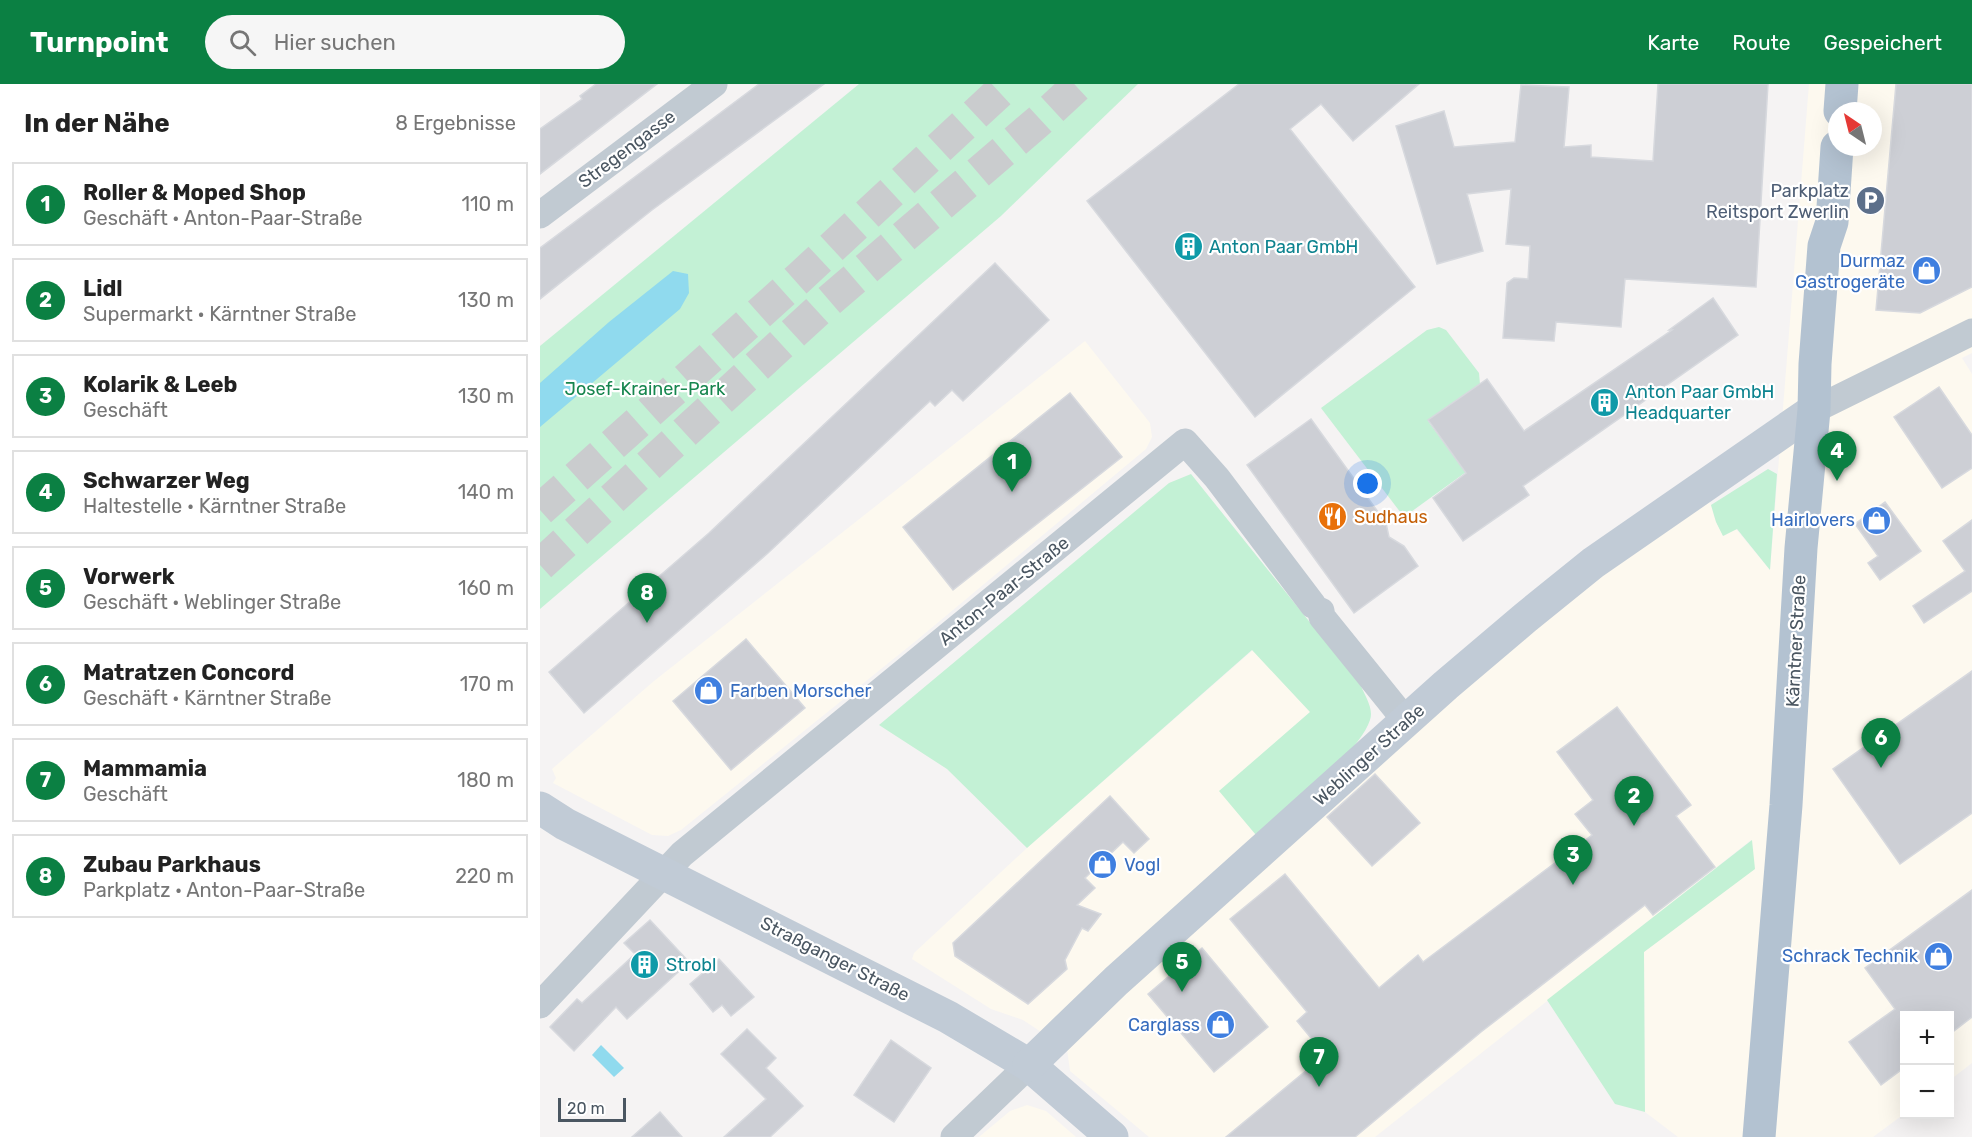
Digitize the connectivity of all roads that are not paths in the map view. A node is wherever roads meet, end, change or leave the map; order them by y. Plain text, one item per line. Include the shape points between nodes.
1 (714, 84) edge
2 (1842, 84) edge
3 (1841, 102) edge
4 (1837, 156) edge
5 (540, 215) edge
6 (1972, 332) edge
7 (1814, 410) junction
8 (1406, 721) junction
9 (540, 808) edge
10 (665, 874) junction
11 (540, 1005) edge
12 (1029, 1065) junction
13 (954, 1137) edge
14 (1112, 1137) edge
15 (1759, 1137) edge

1 - 5 street, Stregengasse
2 - 3 main road
4 - 7 main road, Kärntner Straße via 1832,222 1824,246
6 - 7 street
7 - 8 street, Weblinger Straße via 1593,563
7 - 15 main road, Kärntner Straße
8 - 10 street, Anton-Paar-Straße via 1185,442 732,812 682,854
8 - 12 street, Weblinger Straße via 1116,981
9 - 10 street, Straßganger Straße
10 - 11 street
10 - 12 street, Straßganger Straße via 948,1017
12 - 13 street, Weblinger Straße
12 - 14 street, Straßganger Straße

